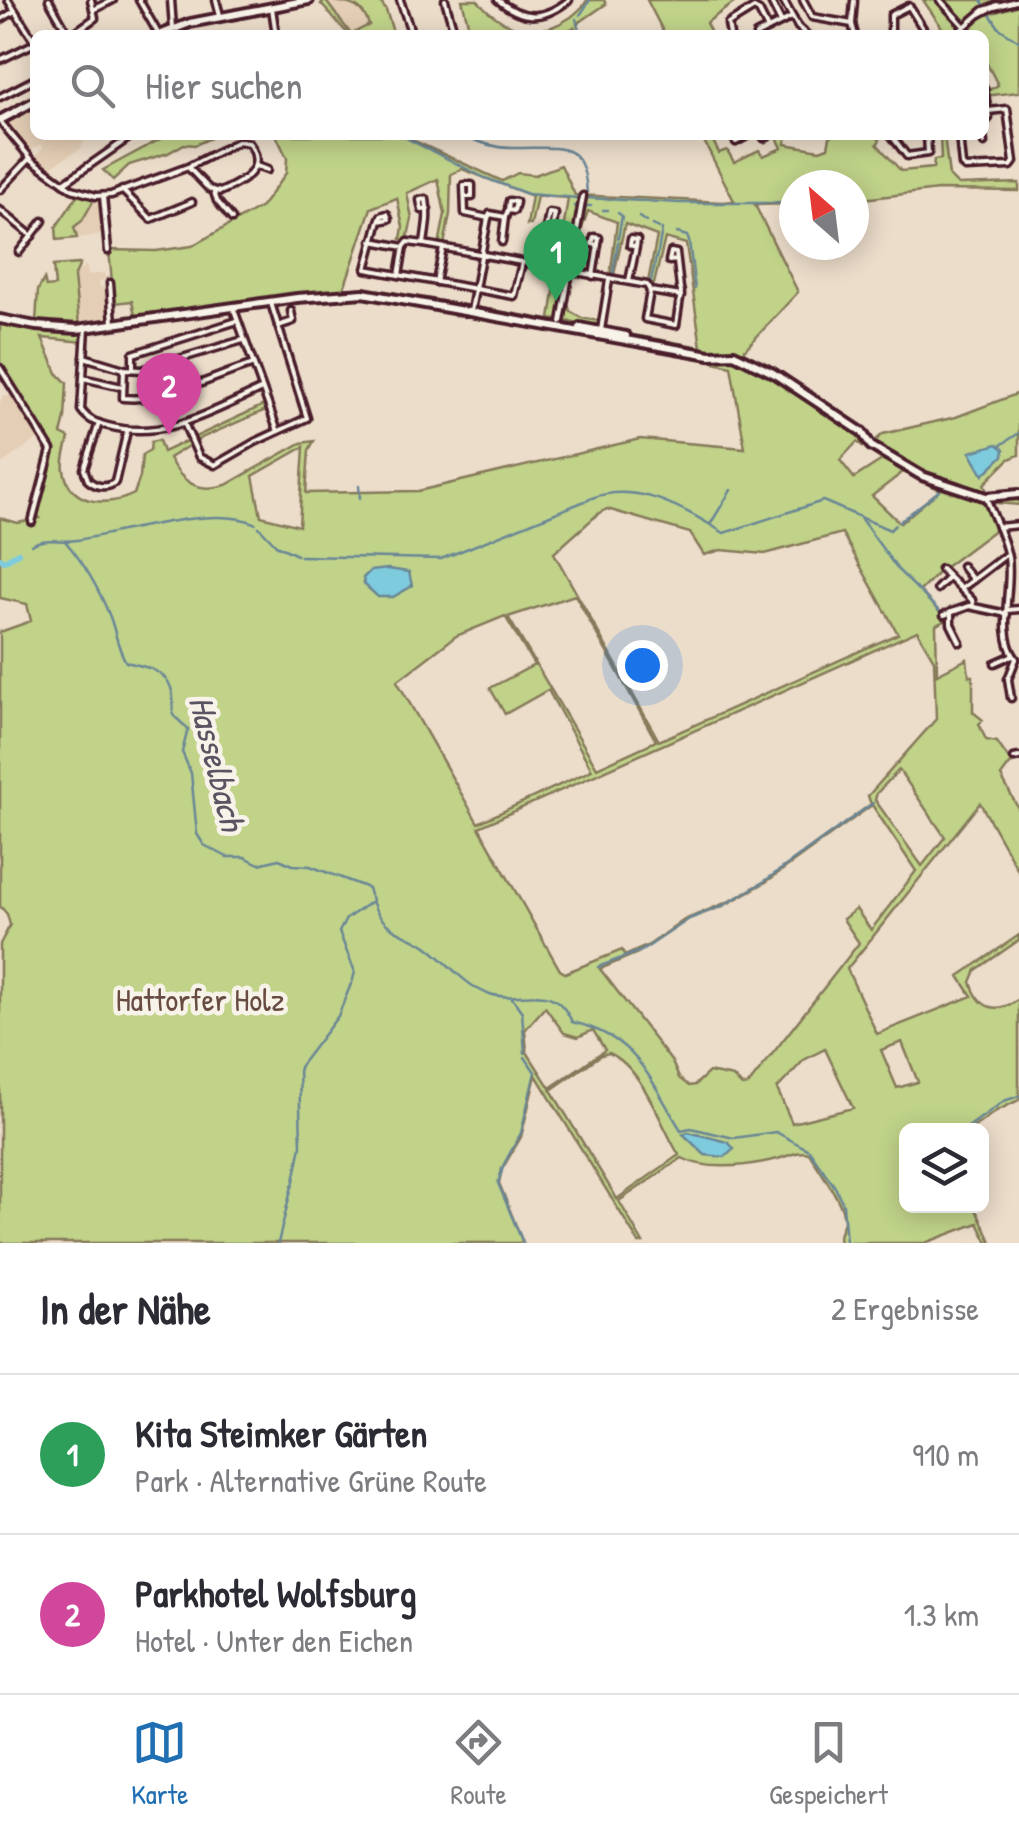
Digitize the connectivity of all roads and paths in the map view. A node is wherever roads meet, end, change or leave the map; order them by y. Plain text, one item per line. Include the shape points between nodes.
1 (49, 0) edge
2 (91, 0) edge
3 (112, 0) edge
4 (139, 0) edge
5 (171, 0) edge
6 (216, 0) edge
7 (308, 0) edge
8 (400, 0) edge
9 (445, 0) edge
10 (498, 0) edge
11 (569, 0) edge
12 (770, 0) edge
13 (783, 0) edge
14 (803, 0) edge
15 (940, 0) edge
16 (1019, 0) edge
17 (10, 1) edge
18 (854, 1) edge
19 (95, 8) junction
20 (272, 8) junction
21 (15, 12) junction
22 (792, 16) junction
23 (221, 17) junction
24 (0, 20) edge
25 (782, 22) junction
26 (852, 24) junction
27 (964, 27) junction
28 (173, 28) junction
29 (768, 29) joint
30 (67, 30) edge
31 (77, 30) edge
32 (156, 30) edge
33 (169, 30) edge
34 (275, 30) edge
35 (410, 30) edge
36 (454, 30) edge
37 (729, 30) edge
38 (803, 30) edge
39 (854, 30) edge
40 (891, 30) edge
41 (924, 30) edge
42 (961, 30) edge
43 (30, 35) edge
44 (30, 45) edge
45 (0, 60) edge
46 (30, 82) edge
47 (0, 97) edge
48 (30, 104) edge
49 (989, 111) edge
50 (0, 121) edge
51 (126, 140) edge
52 (896, 140) edge
53 (927, 140) edge
54 (960, 140) edge
55 (984, 140) edge
56 (984, 144) dead end
57 (30, 158) junction
58 (256, 166) junction
59 (188, 167) junction
60 (267, 170) dead end
61 (64, 183) junction
62 (0, 189) edge
63 (122, 190) junction
64 (214, 192) junction
65 (104, 196) junction
66 (583, 196) dead end
67 (464, 197) dead end
68 (192, 202) dead end
69 (428, 209) dead end
70 (0, 210) edge
71 (489, 216) junction
72 (232, 219) dead end
73 (43, 221) dead end
74 (379, 221) dead end
75 (546, 229) dead end
76 (32, 236) junction
77 (372, 241) junction
78 (502, 242) dead end
79 (424, 244) junction
80 (598, 245) dead end
81 (636, 246) dead end
82 (404, 247) junction
83 (443, 248) junction
84 (108, 251) dead end
85 (20, 252) dead end
86 (481, 255) junction
87 (677, 260) dead end
88 (522, 263) junction
89 (540, 266) junction
90 (570, 272) junction
91 (399, 276) junction
92 (593, 276) junction
93 (610, 278) junction
94 (630, 281) junction
95 (436, 282) junction
96 (110, 283) dead end
97 (475, 289) junction
98 (650, 291) junction
99 (681, 296) junction
100 (271, 302) junction
101 (233, 307) junction
102 (471, 309) junction
103 (291, 311) dead end
104 (3, 318) edge
105 (237, 321) junction
106 (561, 322) dead end
107 (114, 324) junction
108 (278, 326) junction
109 (86, 328) junction
110 (600, 332) junction
111 (243, 340) junction
112 (84, 356) junction
113 (251, 365) junction
114 (0, 368) edge
115 (124, 368) junction
116 (133, 370) junction
117 (83, 378) junction
118 (122, 388) junction
119 (260, 390) junction
120 (184, 423) junction
121 (99, 424) junction
122 (128, 431) junction
123 (278, 432) junction
124 (1019, 494) edge
125 (986, 496) junction
126 (32, 522) dead end
127 (1019, 525) edge
128 (998, 527) junction
129 (1008, 554) junction
130 (962, 566) dead end
131 (941, 569) dead end
132 (949, 577) junction
133 (973, 580) junction
134 (937, 589) dead end
135 (961, 589) junction
136 (973, 607) junction
137 (1019, 609) edge
138 (1007, 612) junction
139 (960, 642) dead end
140 (1016, 658) edge
141 (995, 662) dead end
142 (1011, 698) dead end

1 - 30 street
2 - 19 street
3 - 19 street
4 - 32 street
5 - 28 street
6 - 23 street
7 - 20 street
8 - 35 street
9 - 36 street
10 - 11 street via 513,12 537,17
12 - 25 street
13 - 22 street
14 - 26 street via 814,18
15 - 27 street
16 - 27 street via 994,6
17 - 21 street
18 - 26 street
19 - 31 street via 95,18
20 - 23 street
20 - 34 street
21 - 24 street
21 - 43 street
22 - 25 street
22 - 38 street
23 - 28 street
25 - 29 street
26 - 39 street
27 - 42 street
28 - 33 street
29 - 37 street via 754,8 728,24
40 - 41 street via 892,15 909,6
44 - 45 street
46 - 47 street
48 - 50 street
49 - 54 street via 1006,109 1012,166 965,168
50 - 57 street
51 - 61 street
52 - 53 street via 907,156 928,154
55 - 56 street
57 - 61 street
57 - 62 street
58 - 59 street via 254,148 244,141
58 - 60 street
58 - 64 street via 247,178
59 - 63 street
59 - 64 street
61 - 65 street
63 - 65 street
63 - 68 street via 151,219
64 - 72 street
65 - 84 street
66 - 90 street
67 - 71 street via 472,197 472,186 464,186 464,202 465,213
69 - 79 street
70 - 76 street
71 - 78 street via 506,213
71 - 86 street
73 - 76 street
74 - 77 street
75 - 89 street
76 - 85 street
77 - 82 street
77 - 91 street via 366,270
79 - 82 street
79 - 83 street
80 - 92 street
81 - 94 street
82 - 91 street
83 - 86 street
83 - 95 street
86 - 88 street
86 - 97 street
87 - 99 street
88 - 89 street
88 - 97 street via 516,294
89 - 90 street
90 - 92 street
90 - 106 street
91 - 95 street
92 - 93 street
93 - 94 street
93 - 110 street
94 - 98 street
95 - 97 street
96 - 107 street
97 - 102 street
98 - 99 street
98 - 99 street via 645,319 669,324 676,324
100 - 101 street
100 - 102 street via 362,294
100 - 108 street
101 - 105 street
101 - 107 street
102 - 110 street
103 - 108 street via 293,321
104 - 109 street
105 - 111 street
105 - 116 street via 133,354
107 - 109 street
108 - 123 street via 307,418
109 - 112 street
110 - 125 street via 738,356 793,386 912,471
111 - 113 street
111 - 116 street
112 - 115 street
112 - 117 street
113 - 118 street via 153,399 123,398
113 - 119 street
114 - 126 street via 52,450
115 - 116 street
115 - 118 street
117 - 118 street
117 - 121 street via 81,410
119 - 120 street
119 - 123 street
120 - 122 street
120 - 123 street via 199,457 212,465
121 - 122 street
121 - 122 street via 84,469 95,484 115,482
124 - 125 street
125 - 128 street
127 - 128 street
128 - 129 street
129 - 133 street
129 - 138 street
130 - 133 street
131 - 132 street
132 - 134 street
132 - 135 street
133 - 135 street
135 - 136 street
136 - 138 street
136 - 139 street via 947,613
137 - 138 street
138 - 140 street
140 - 141 street
140 - 142 street via 1008,679

